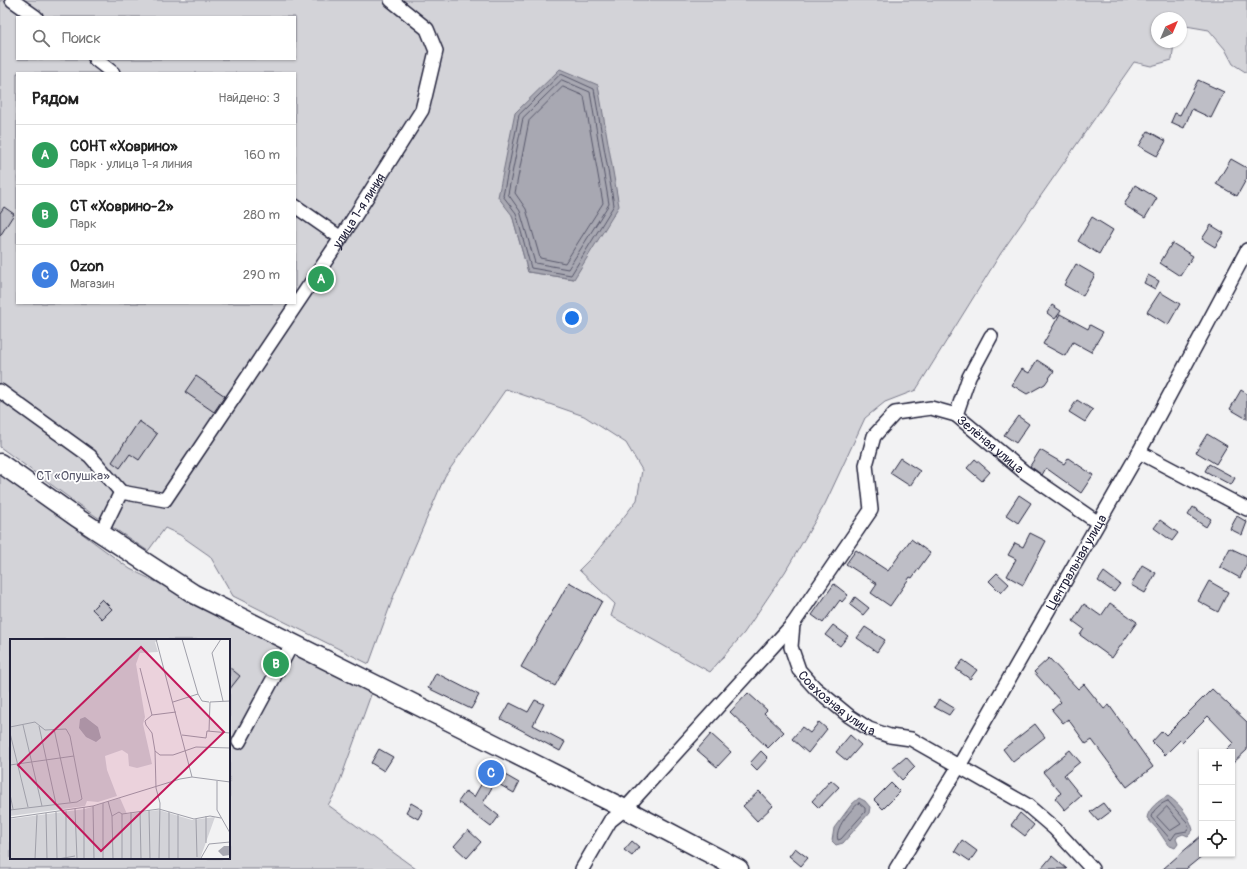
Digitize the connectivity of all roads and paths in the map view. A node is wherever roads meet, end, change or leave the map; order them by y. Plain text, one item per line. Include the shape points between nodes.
1 (12, 0) edge
2 (391, 0) edge
3 (35, 16) edge
4 (95, 60) edge
5 (112, 72) edge
6 (296, 207) edge
7 (341, 238) junction
8 (1247, 250) edge
9 (991, 336) dead end
10 (0, 391) edge
11 (956, 415) junction
12 (1139, 452) junction
13 (0, 462) edge
14 (121, 492) junction
15 (1247, 509) edge
16 (1097, 522) junction
17 (101, 533) junction
18 (793, 624) junction
19 (292, 644) junction
20 (239, 742) dead end
21 (959, 766) junction
22 (625, 809) junction
23 (582, 869) edge
24 (739, 869) edge
25 (896, 869) edge
26 (1092, 869) edge

1 - 3 street
2 - 7 street, улица 1-я линия via 427,29 436,51 422,110
4 - 5 street
6 - 7 street
7 - 14 street, улица 1-я линия via 165,500
8 - 12 street, Центральная улица
9 - 11 street, Зелёная улица via 969,377
10 - 14 street via 90,456
11 - 16 street, Зелёная улица via 1023,471
11 - 18 street, Совхозная улица via 931,408 895,413 874,436 866,465 871,510
12 - 15 street
12 - 16 street, Центральная улица
13 - 17 street
14 - 17 street
16 - 21 street, Центральная улица
17 - 19 street via 194,594
18 - 21 street, Совхозная улица via 791,647 799,670 815,688 869,729 911,739
18 - 22 street
19 - 20 street
19 - 22 street
21 - 25 street, Центральная улица
21 - 26 street, Совхозная улица via 1027,805 1055,829
22 - 23 street via 610,821
22 - 24 street

